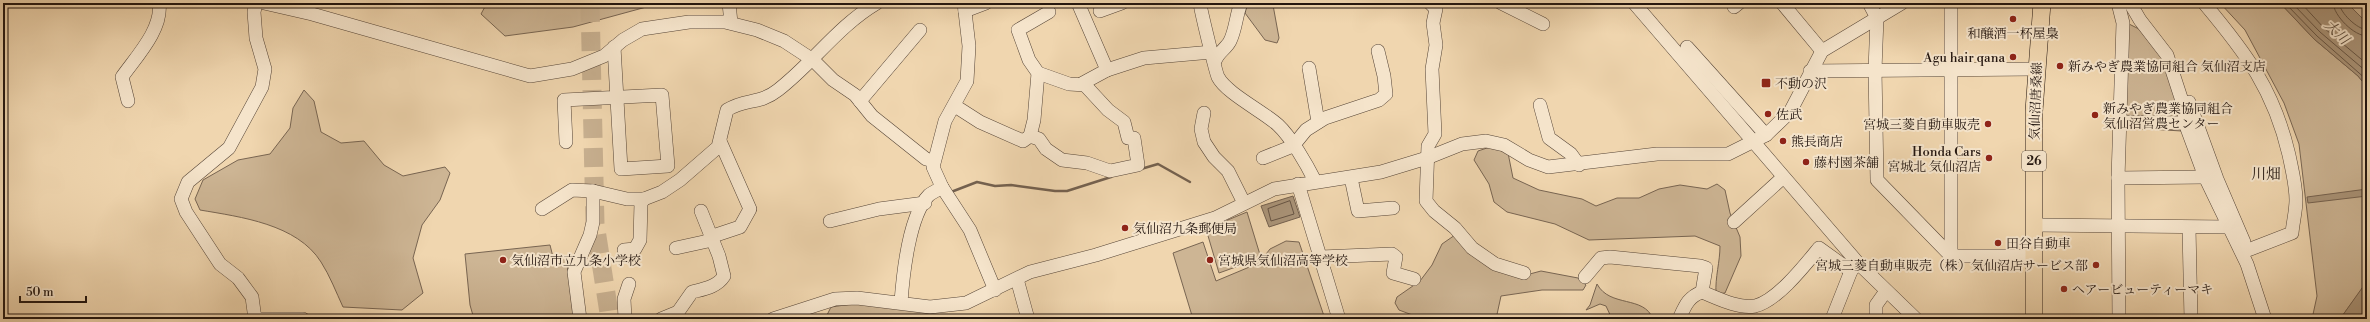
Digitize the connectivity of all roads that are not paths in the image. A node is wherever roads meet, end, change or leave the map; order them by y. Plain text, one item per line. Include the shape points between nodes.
1 (159, 3) edge
2 (256, 3) edge
3 (264, 3) edge
4 (729, 3) edge
5 (986, 3) edge
6 (1078, 3) edge
7 (1122, 3) edge
8 (1200, 3) edge
9 (1241, 3) edge
10 (1430, 3) edge
11 (1501, 3) edge
12 (1634, 3) edge
13 (1782, 3) edge
14 (1869, 3) edge
15 (1902, 3) edge
16 (1951, 3) edge
17 (2042, 3) edge
18 (2118, 3) edge
19 (2130, 3) edge
20 (2204, 3) edge
21 (870, 5) edge
22 (965, 7) edge
23 (305, 8) edge
24 (1100, 11) dead end
25 (1049, 12) dead end
26 (1877, 18) junction
27 (731, 23) junction
28 (1543, 24) dead end
29 (920, 30) dead end
30 (1687, 47) dead end
31 (614, 48) junction
32 (1378, 51) dead end
33 (1822, 51) junction
34 (1214, 56) junction
35 (813, 60) junction
36 (2170, 65) junction
37 (1309, 68) dead end
38 (2036, 69) junction
39 (1107, 70) junction
40 (1875, 70) junction
41 (1949, 70) junction
42 (1810, 71) junction
43 (1038, 73) junction
44 (1086, 85) junction
45 (617, 96) junction
46 (128, 101) dead end
47 (860, 101) junction
48 (955, 106) junction
49 (1540, 106) dead end
50 (1204, 113) dead end
51 (1318, 122) junction
52 (2119, 122) junction
53 (2185, 123) junction
54 (1766, 135) junction
55 (1030, 136) junction
56 (720, 141) junction
57 (566, 142) dead end
58 (1754, 142) junction
59 (1293, 146) junction
60 (1263, 158) dead end
61 (1427, 158) junction
62 (934, 161) junction
63 (1579, 165) junction
64 (2205, 177) junction
65 (1351, 178) junction
66 (2118, 178) junction
67 (1784, 179) junction
68 (1316, 181) junction
69 (1298, 184) junction
70 (942, 187) junction
71 (593, 191) junction
72 (644, 199) junction
73 (925, 203) junction
74 (1244, 203) junction
75 (1393, 208) dead end
76 (542, 209) dead end
77 (701, 211) dead end
78 (830, 221) dead end
79 (1734, 222) dead end
80 (2034, 224) junction
81 (2118, 226) junction
82 (2228, 227) junction
83 (2189, 228) junction
84 (710, 237) junction
85 (676, 248) dead end
86 (624, 250) dead end
87 (2248, 250) junction
88 (1950, 256) junction
89 (2034, 256) junction
90 (1321, 257) junction
91 (1855, 267) junction
92 (1524, 273) dead end
93 (1585, 277) dead end
94 (1017, 279) junction
95 (1414, 279) dead end
96 (629, 284) dead end
97 (995, 290) junction
98 (1886, 291) junction
99 (1702, 292) junction
100 (901, 302) junction
101 (279, 318) edge
102 (254, 319) edge
103 (303, 319) edge
104 (580, 319) edge
105 (626, 319) edge
106 (661, 319) edge
107 (773, 319) edge
108 (1028, 319) edge
109 (1339, 319) edge
110 (1679, 319) edge
111 (1832, 319) edge
112 (1876, 319) edge
113 (1916, 319) edge
114 (2034, 319) edge
115 (2119, 319) edge
116 (2191, 319) edge
117 (2265, 319) edge
118 (2273, 319) edge

1 - 46 street via 160,16 152,32 122,77
2 - 102 street via 256,38 265,69 262,87 229,148 188,182 181,199 186,212 220,264 238,278 252,297
3 - 23 street
4 - 27 street
5 - 22 street
6 - 39 street
7 - 24 street
8 - 34 street
9 - 34 street via 1229,43
10 - 61 street via 1436,9 1433,23 1436,45 1432,69 1435,134 1428,146
11 - 28 street
12 - 58 street
13 - 33 street
14 - 26 street
15 - 26 street
16 - 41 street
17 - 38 main road, 気仙沼唐桑線 / 26
18 - 52 street via 2123,23
19 - 36 street via 2167,55
20 - 87 street via 2263,81 2285,139 2294,178 2296,200 2292,233
21 - 35 street via 835,35
22 - 48 street via 969,46 967,81
23 - 31 street via 530,76 572,69 604,56
25 - 43 street via 1018,30 1029,60
26 - 33 street
26 - 40 street
27 - 31 street via 689,22 642,30
27 - 35 street via 784,41
29 - 47 street
30 - 54 street
31 - 45 street
32 - 51 street via 1386,94 1379,100
33 - 42 street
34 - 39 street via 1144,58
34 - 59 street via 1218,78 1234,93 1280,126
35 - 47 street
35 - 56 street via 771,95 759,101 739,103 727,110
36 - 53 street via 2184,107
36 - 87 street via 2184,84 2194,118
37 - 51 street
38 - 41 street
38 - 80 main road, 気仙沼唐桑線 / 26
39 - 44 street via 1084,83
40 - 41 street
40 - 42 street
40 - 88 street via 1877,180
41 - 88 street
42 - 54 street via 1790,112
43 - 44 street via 1069,84
43 - 55 street
44 - 55 street via 1108,110 1124,122 1128,138 1134,138 1138,165 1110,171 1087,163 1062,160 1046,149 1039,139
45 - 45 street via 621,169 668,166 662,95
45 - 57 street via 564,100
47 - 62 street via 872,116 926,159
48 - 55 street via 980,122 1023,141
48 - 62 street via 945,121
49 - 63 street via 1549,138 1572,154
50 - 74 street via 1201,129 1204,142 1228,171
51 - 59 street via 1306,130
52 - 53 street
52 - 66 street
53 - 64 street
54 - 58 street
56 - 72 street via 718,147 680,180 662,192
56 - 84 street via 750,209 740,227
58 - 63 street via 1728,154 1657,154
58 - 67 street
59 - 60 street
59 - 68 street
61 - 63 street via 1462,144 1486,141 1504,145 1529,160 1548,167
61 - 65 street
61 - 92 street via 1429,171 1426,201 1434,211 1455,228 1472,248 1495,264
62 - 70 street via 933,167
64 - 66 street
64 - 82 street
65 - 68 street
65 - 75 street via 1358,212
66 - 81 street
67 - 79 street
67 - 91 street
68 - 69 street
69 - 74 street via 1274,189
69 - 90 street
70 - 73 street via 928,196
70 - 97 street via 970,230
71 - 72 street via 627,200
71 - 76 street via 572,190
71 - 104 street via 594,222 574,272
72 - 86 street via 641,203 640,240 636,250
73 - 78 street via 879,209
73 - 100 street via 905,254
74 - 94 street via 1215,218 1096,255 1030,272
77 - 84 street
80 - 81 street
80 - 89 main road, 気仙沼唐桑線 / 26
81 - 83 street
81 - 115 street
82 - 83 street
82 - 117 street via 2247,264
83 - 116 street
84 - 85 street via 708,241
84 - 106 street via 724,276 710,288 692,292 678,312
87 - 118 street
88 - 89 street
89 - 114 main road, 気仙沼唐桑線 / 26
90 - 95 street via 1392,254 1396,257 1393,274
90 - 109 street
91 - 98 street
91 - 99 street via 1819,248 1796,276 1756,306 1738,305
91 - 111 street
93 - 99 street via 1601,258 1610,257 1700,266 1706,268
94 - 97 street
94 - 108 street
96 - 105 street via 624,299
97 - 100 street via 966,303 930,307
98 - 112 street via 1876,305
98 - 113 street
99 - 110 street via 1692,296 1686,303
100 - 107 street via 835,298
101 - 102 street
101 - 103 street

